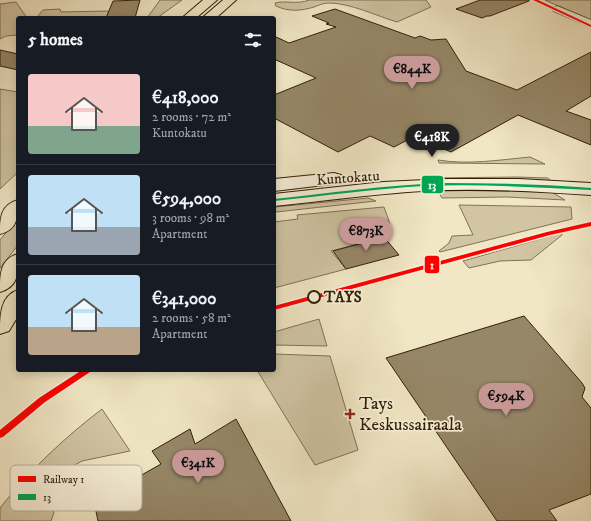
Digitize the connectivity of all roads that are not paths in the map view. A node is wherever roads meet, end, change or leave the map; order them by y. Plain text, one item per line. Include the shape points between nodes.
1 (211, 0) edge
2 (230, 0) edge
3 (557, 9) dead end
4 (191, 16) edge
5 (210, 16) edge
6 (591, 24) edge
7 (591, 175) edge
8 (276, 185) edge
9 (591, 189) edge
10 (276, 200) edge
11 (16, 208) edge
12 (0, 228) edge
13 (16, 264) edge
14 (0, 284) edge
15 (16, 301) edge
16 (0, 325) edge

1 - 4 highway
2 - 5 highway
3 - 6 street
7 - 8 street, Kuntokatu via 435,173 360,176
9 - 10 street, Kuntokatu via 512,185 431,185
11 - 12 highway
13 - 14 highway
15 - 16 highway

